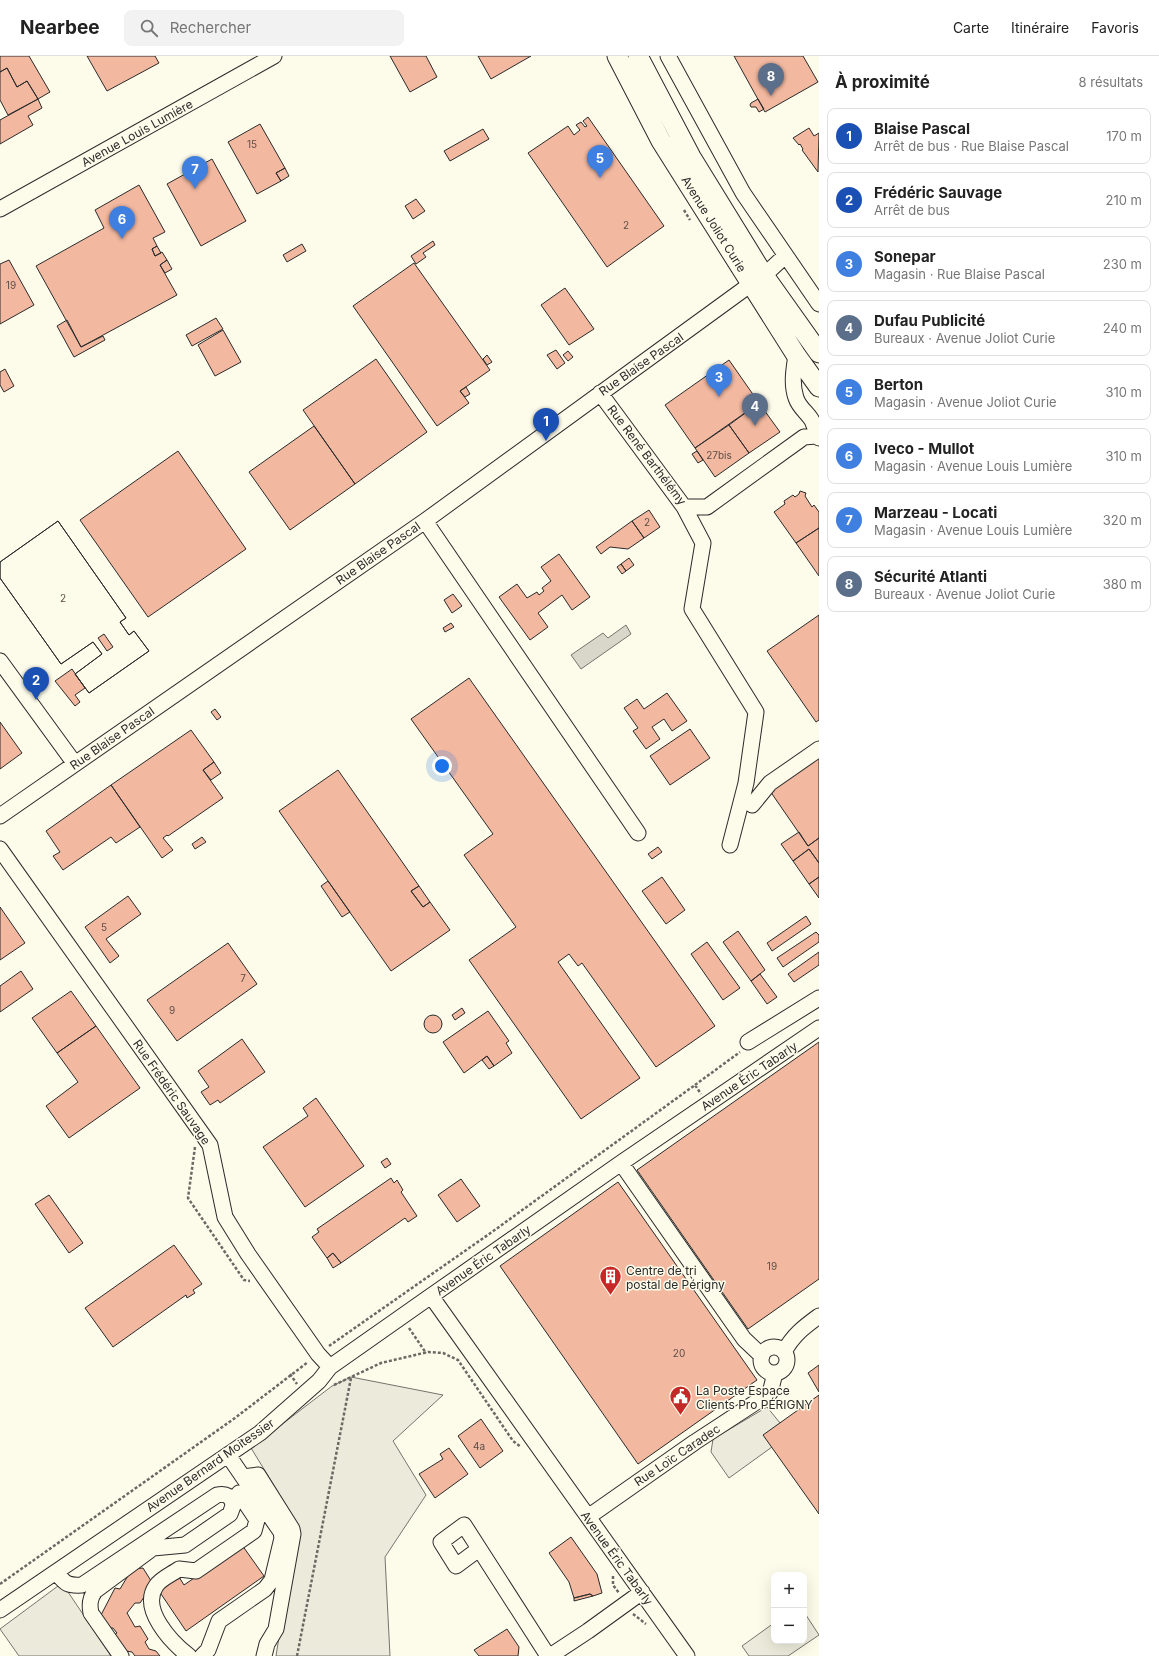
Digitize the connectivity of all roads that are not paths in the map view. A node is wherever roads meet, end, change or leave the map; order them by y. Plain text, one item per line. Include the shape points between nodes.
1 (274, 56) edge
2 (617, 56) edge
3 (638, 56) edge
4 (668, 56) edge
5 (0, 209) edge
6 (785, 256) junction
7 (757, 279) junction
8 (819, 304) edge
9 (819, 354) edge
10 (796, 355) junction
11 (819, 387) edge
12 (600, 392) junction
13 (817, 437) edge
14 (684, 507) junction
15 (425, 521) junction
16 (0, 660) edge
17 (819, 749) edge
18 (75, 764) junction
19 (752, 805) dead end
20 (0, 816) edge
21 (638, 833) dead end
22 (730, 845) dead end
23 (0, 849) edge
24 (819, 998) edge
25 (819, 1028) edge
26 (746, 1046) road end
27 (621, 1163) junction
28 (431, 1296) junction
29 (819, 1316) edge
30 (784, 1352) junction
31 (762, 1356) junction
32 (330, 1367) junction
33 (775, 1373) junction
34 (228, 1455) junction
35 (243, 1477) junction
36 (236, 1497) junction
37 (588, 1517) junction
38 (480, 1549) dead end
39 (56, 1572) junction
40 (642, 1592) junction
41 (0, 1610) edge
42 (121, 1656) edge
43 (189, 1656) edge
44 (202, 1656) edge
45 (264, 1656) edge
46 (549, 1656) edge
47 (688, 1656) edge

1 - 5 street, Avenue Louis Lumière
2 - 7 main road, Avenue Joliot Curie via 661,141
3 - 7 main road, Avenue Joliot Curie
4 - 6 street via 743,193
6 - 7 street, Rue Blaise Pascal
6 - 8 street
7 - 9 main road, Avenue Joliot Curie
7 - 10 main road, Avenue Joliot Curie
7 - 12 street, Rue Blaise Pascal
10 - 11 main road, Avenue Joliot Curie
10 - 13 street via 792,375 797,399 811,418
12 - 14 street, Rue René Barthélémy
12 - 15 street, Rue Blaise Pascal
13 - 14 street, Rue René Barthélémy via 804,437 707,507
14 - 22 street via 703,543 692,609 756,712 746,783
15 - 18 street, Rue Blaise Pascal
15 - 21 street
16 - 18 street
17 - 19 street via 770,783
18 - 20 street, Rue Blaise Pascal
23 - 32 street, Rue Frédéric Sauvage via 210,1145 225,1217 248,1254 318,1354
24 - 26 street
25 - 27 street, Avenue Éric Tabarly
27 - 28 street, Avenue Éric Tabarly
27 - 31 street via 744,1339
28 - 32 street, Avenue Bernard Moitessier
28 - 37 street, Avenue Éric Tabarly
29 - 30 street via 799,1330
30 - 31 street via 774,1347
30 - 33 street via 787,1360 785,1367
31 - 33 street via 764,1367
32 - 34 street, Avenue Bernard Moitessier via 319,1381 260,1433
33 - 37 street, Rue Loïc Caradec via 770,1393
34 - 35 street
34 - 39 street, Avenue Bernard Moitessier
35 - 36 street
35 - 44 street via 281,1532 276,1568 272,1580 265,1589 219,1621 208,1650
35 - 45 street via 258,1475 293,1534 276,1630 267,1644
36 - 39 street via 217,1495 82,1585 66,1584
36 - 42 street via 230,1514 185,1545 153,1548 92,1595 89,1607 91,1613
36 - 43 street via 257,1520 254,1530 196,1571 179,1569 156,1584 151,1595 154,1615 177,1646
37 - 40 street, Avenue Éric Tabarly
38 - 46 street
39 - 41 street, Avenue Bernard Moitessier
40 - 46 street
40 - 47 street, Avenue Éric Tabarly

